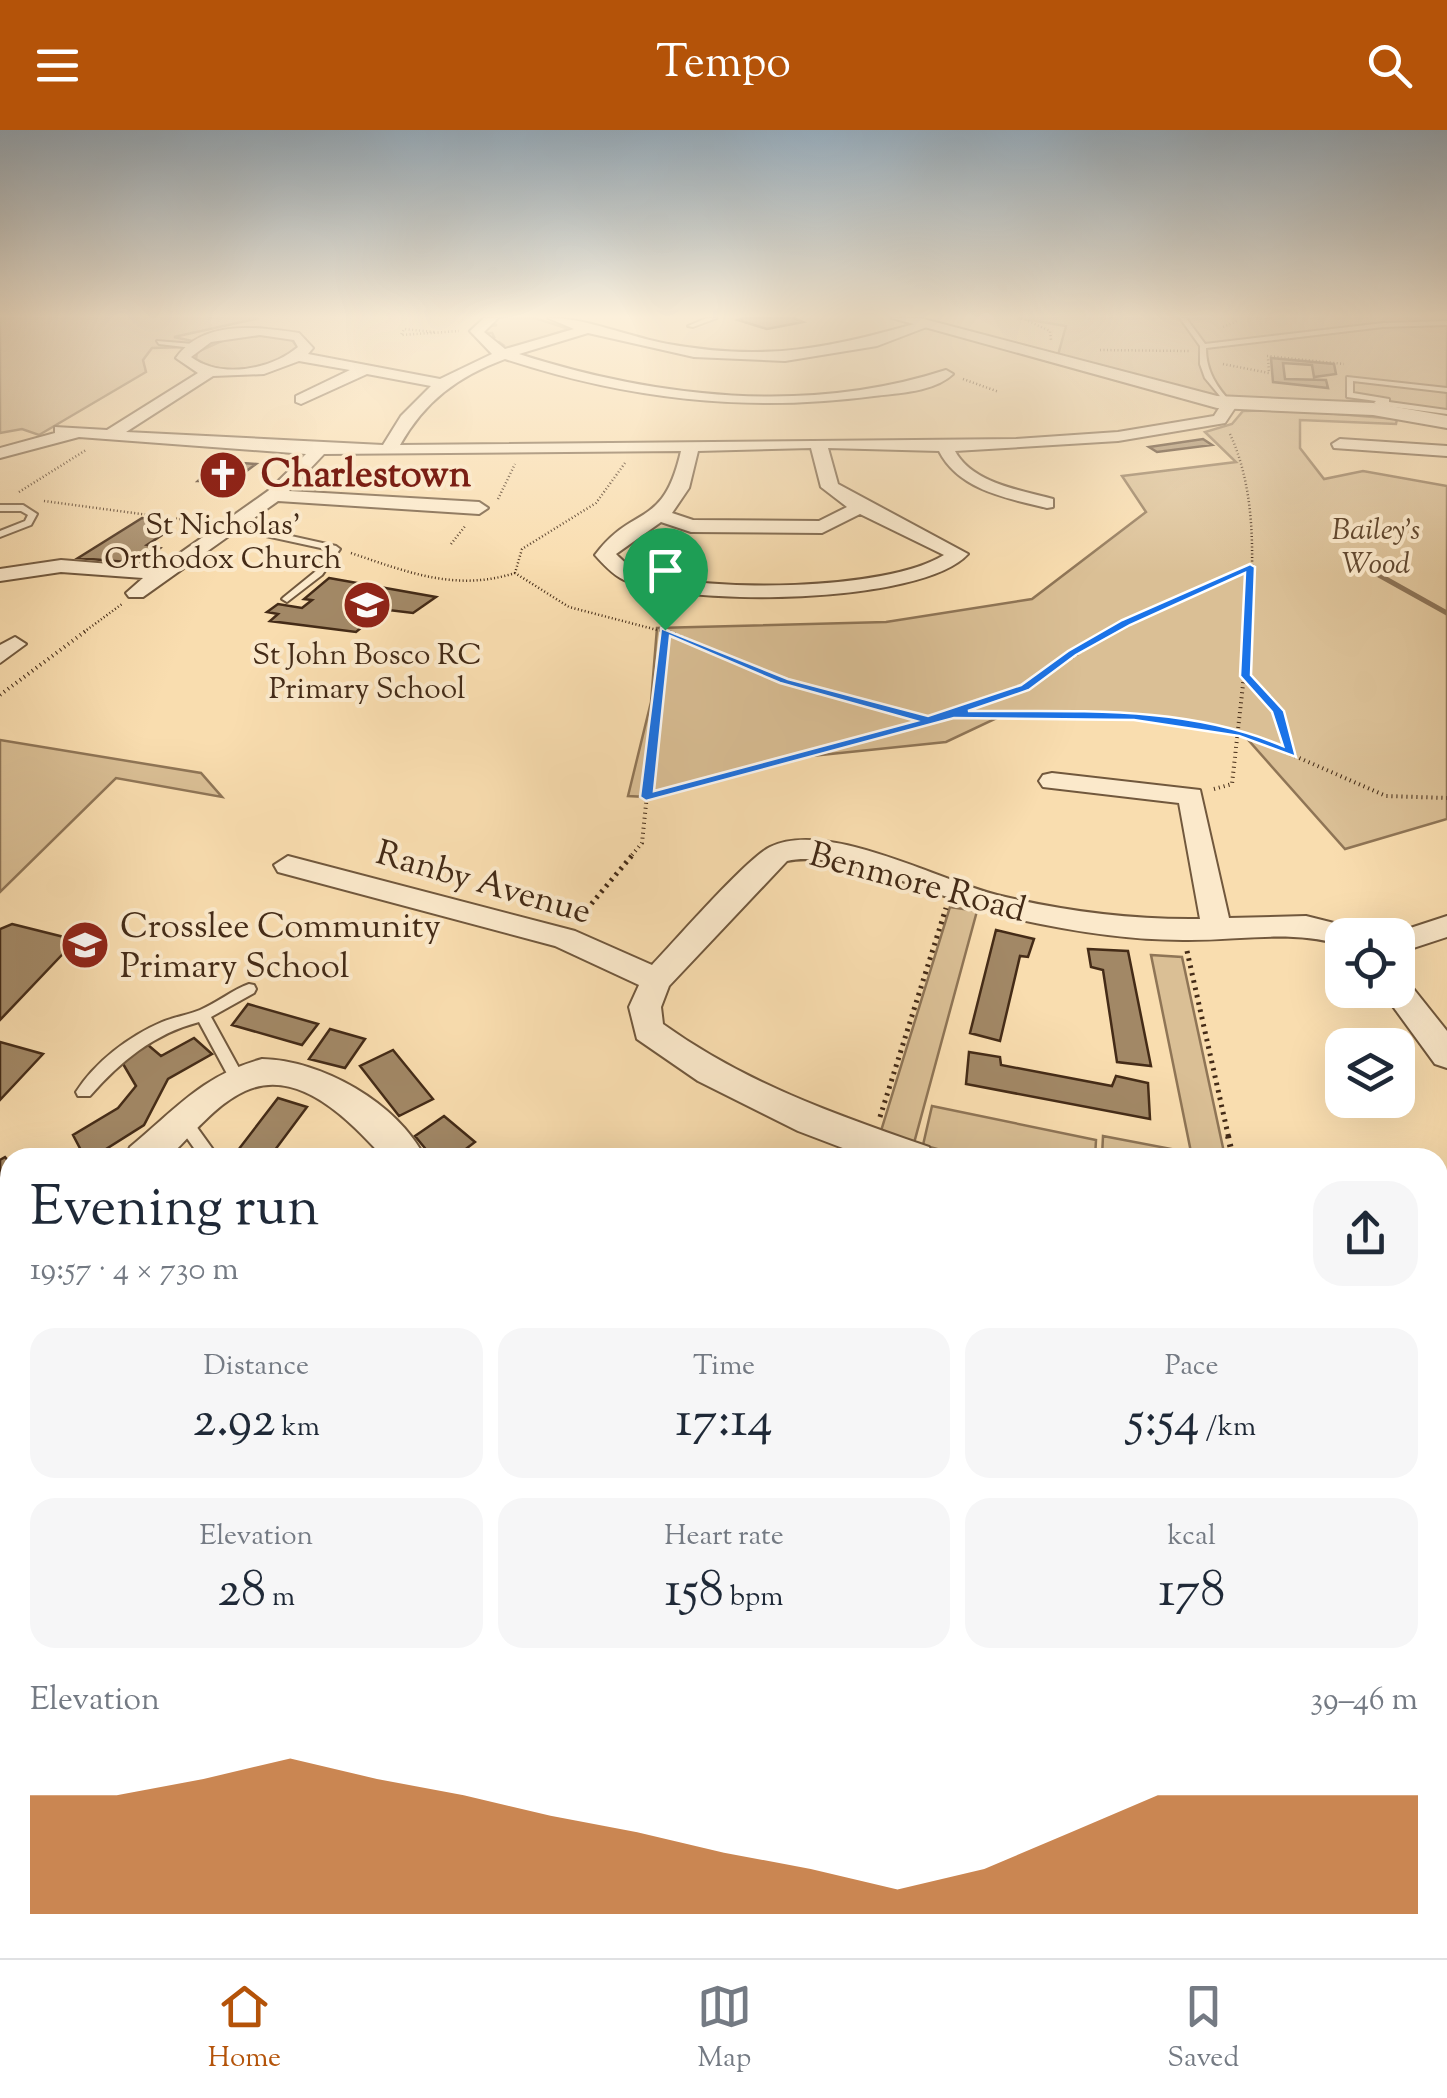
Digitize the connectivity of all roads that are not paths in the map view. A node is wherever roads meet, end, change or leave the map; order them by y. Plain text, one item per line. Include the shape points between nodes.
1 (161, 403) edge
2 (418, 403) edge
3 (1196, 403) edge
4 (1220, 403) edge
5 (1375, 403) edge
6 (1380, 405) junction
7 (1224, 412) junction
8 (1447, 412) edge
9 (1447, 422) edge
10 (110, 436) junction
11 (818, 443) junction
12 (1340, 444) dead end
13 (691, 446) junction
14 (945, 446) junction
15 (322, 447) junction
16 (389, 448) junction
17 (1447, 451) edge
18 (0, 453) edge
19 (274, 495) junction
20 (1047, 504) dead end
21 (860, 506) junction
22 (0, 508) edge
23 (479, 508) road end
24 (660, 516) junction
25 (232, 526) junction
26 (0, 534) edge
27 (0, 574) edge
28 (163, 574) junction
29 (136, 593) road end
30 (287, 598) dead end
31 (1052, 781) dead end
32 (288, 865) dead end
33 (1447, 926) edge
34 (1217, 930) junction
35 (1325, 930) edge
36 (1415, 938) edge
37 (656, 980) junction
38 (248, 990) dead end
39 (1411, 1008) edge
40 (204, 1015) junction
41 (1447, 1055) edge
42 (236, 1079) junction
43 (84, 1092) dead end
44 (185, 1124) junction
45 (155, 1148) edge
46 (204, 1148) edge
47 (398, 1148) edge
48 (885, 1148) edge

1 - 10 street
2 - 16 street
3 - 7 street
4 - 7 lane
5 - 6 lane
6 - 7 street
6 - 8 lane
6 - 9 street
7 - 14 street via 1132,437
10 - 15 street
10 - 18 street via 70,431
11 - 13 street
11 - 14 street
11 - 21 street via 830,487
12 - 17 street
13 - 16 street
13 - 24 street via 678,495
14 - 20 street via 957,470
15 - 16 street
15 - 19 street
19 - 23 street
19 - 25 street
21 - 24 street via 822,527 691,526
21 - 24 street via 958,554 948,566 875,586 684,588 631,576 605,555 618,536
22 - 26 lane via 33,514 28,524
25 - 28 street
25 - 30 lane via 336,548 319,573
27 - 28 street via 61,566
28 - 29 street
31 - 34 street via 1191,796
32 - 37 street, Ranby Avenue via 564,938
33 - 36 street
34 - 35 street, Benmore Road via 1302,925
34 - 37 street, Benmore Road via 1066,919 950,894 821,848 788,850
37 - 48 street via 644,1019 676,1052 754,1094
38 - 40 lane
39 - 41 street
40 - 42 lane
40 - 43 lane via 171,1022 117,1054
42 - 44 street
42 - 47 street via 270,1072 310,1078 362,1110
44 - 45 street
44 - 46 lane

